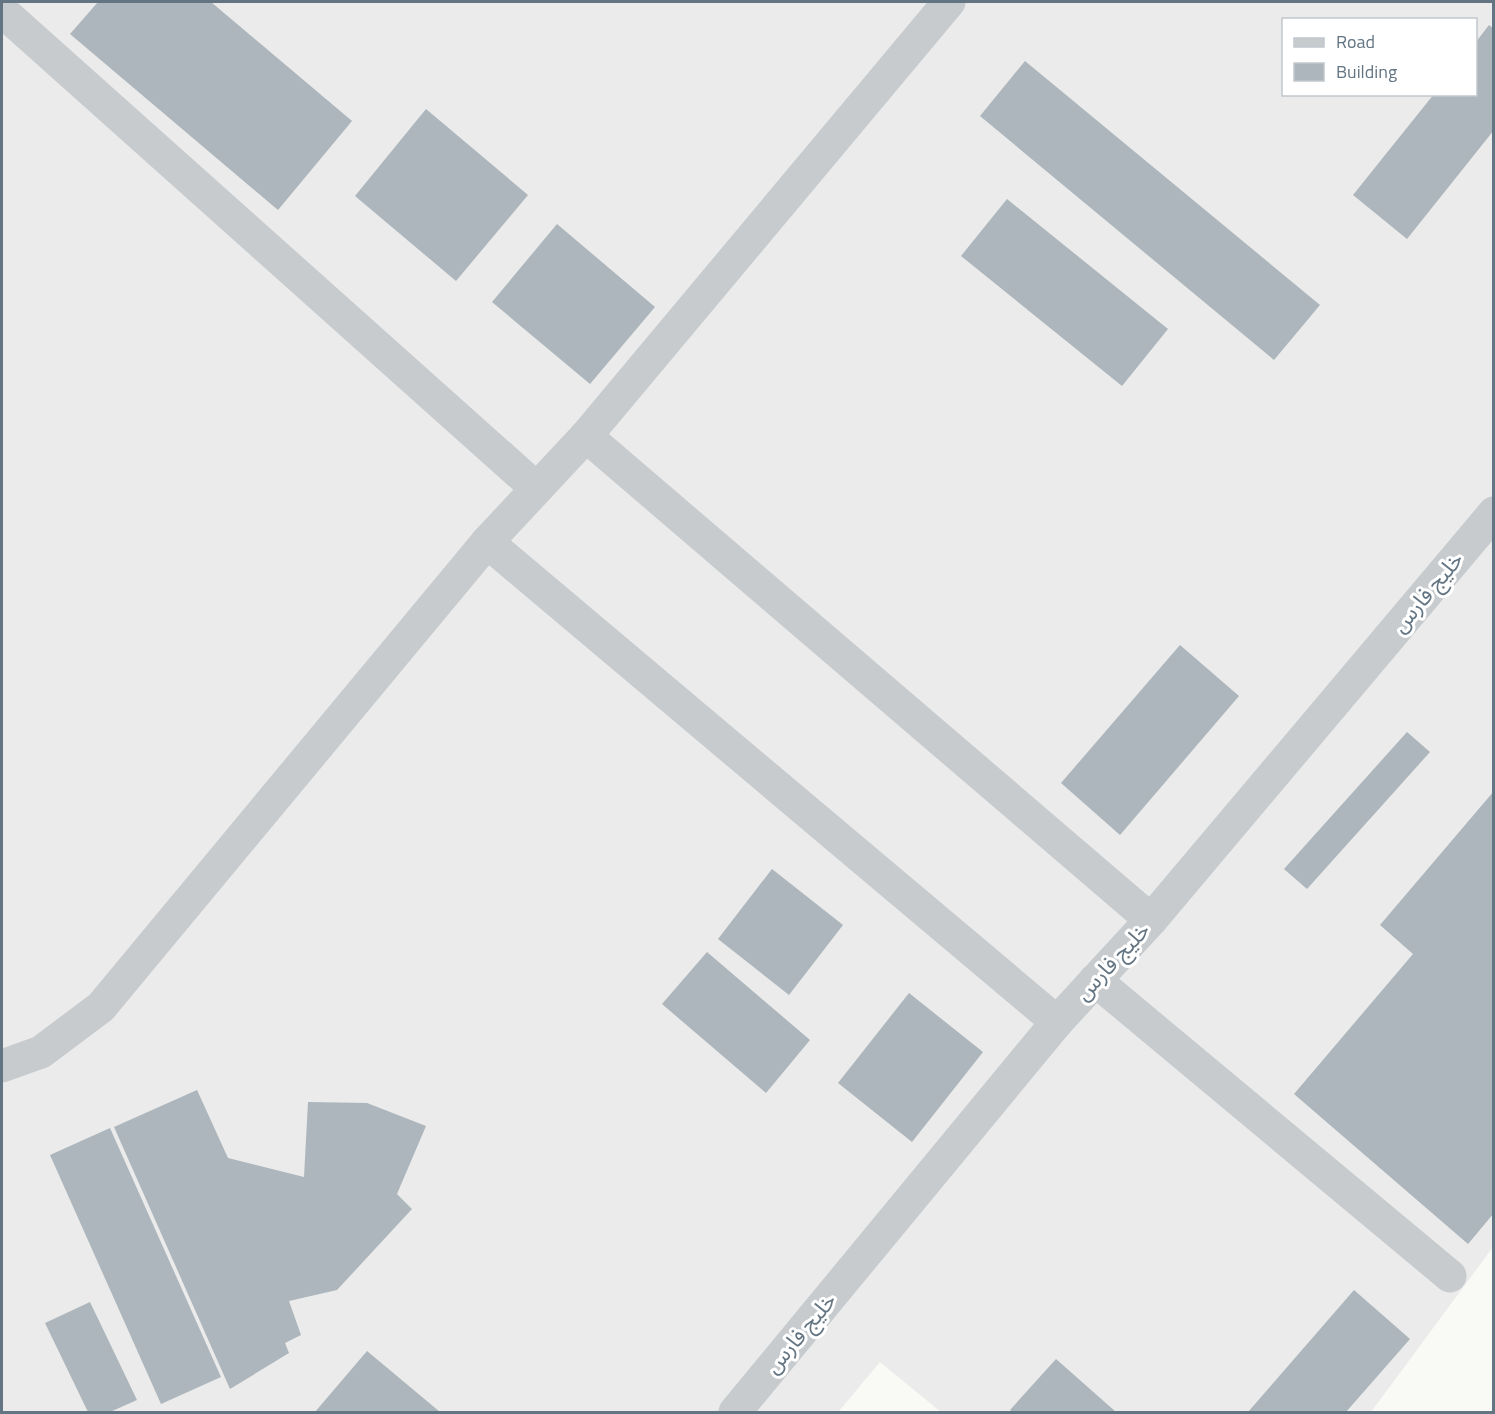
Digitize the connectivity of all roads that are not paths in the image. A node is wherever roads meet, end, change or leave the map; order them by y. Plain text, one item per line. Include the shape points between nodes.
1 (950, 2) edge
2 (2, 11) edge
3 (586, 436) junction
4 (536, 488) junction
5 (1494, 513) edge
6 (487, 542) junction
7 (1151, 920) junction
8 (1095, 980) junction
9 (1057, 1022) junction
10 (2, 1066) edge
11 (1450, 1276) dead end
12 (735, 1413) edge

1 - 3 lane
2 - 4 lane
3 - 4 lane
3 - 7 lane
4 - 6 lane
5 - 7 lane, خلیج فارس
6 - 9 lane
6 - 10 lane via 101,1007 41,1052
7 - 8 lane, خلیج فارس
8 - 9 lane, خلیج فارس
8 - 11 lane
9 - 12 lane, خلیج فارس

